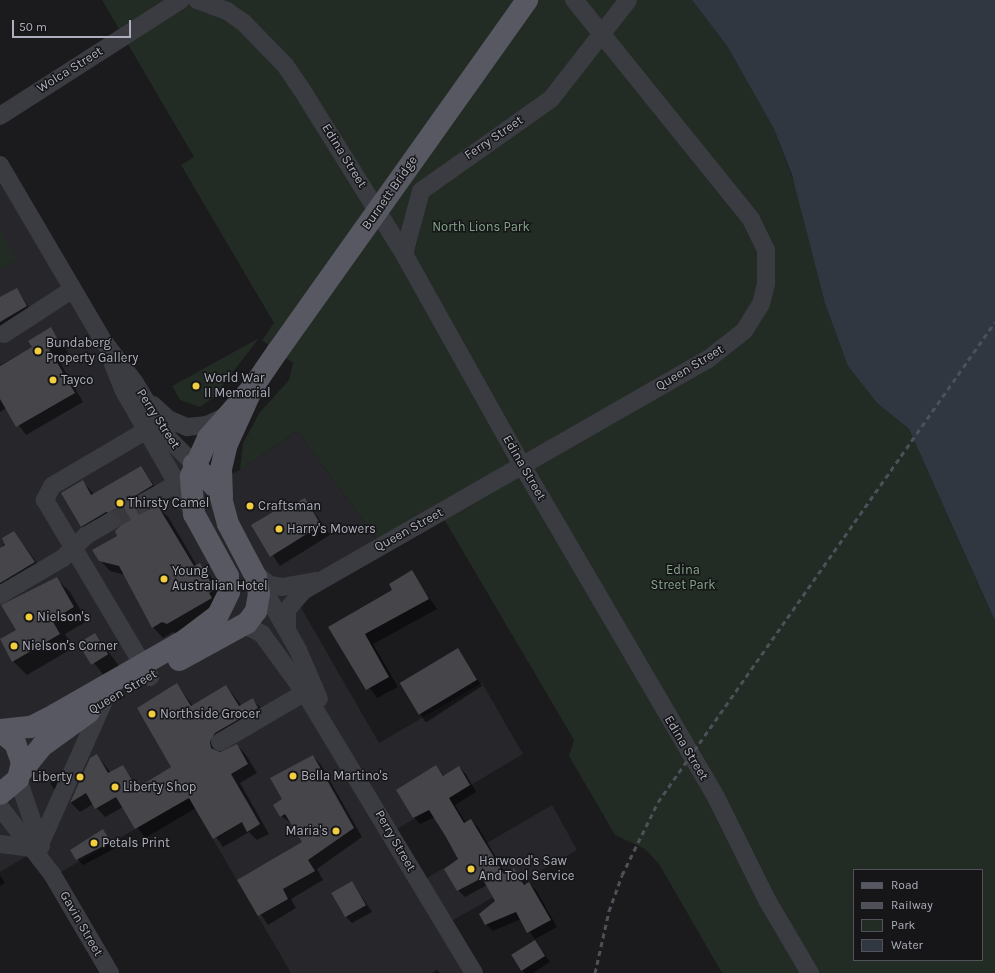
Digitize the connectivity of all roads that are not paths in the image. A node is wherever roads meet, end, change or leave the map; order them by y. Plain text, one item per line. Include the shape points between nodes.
1 (188, 0) edge
2 (227, 0) edge
3 (527, 0) edge
4 (574, 0) edge
5 (628, 0) edge
6 (243, 22) junction
7 (605, 34) junction
8 (579, 66) junction
9 (630, 66) junction
10 (0, 116) edge
11 (0, 165) edge
12 (413, 211) junction
13 (380, 214) junction
14 (404, 254) junction
15 (73, 289) junction
16 (4, 334) dead end
17 (104, 342) junction
18 (135, 383) junction
19 (253, 387) junction
20 (222, 418) junction
21 (146, 430) junction
22 (194, 464) junction
23 (522, 465) junction
24 (176, 484) junction
25 (222, 498) junction
26 (144, 502) tunnel mouth
27 (194, 514) junction
28 (111, 521) tunnel mouth
29 (74, 547) junction
30 (250, 567) junction
31 (225, 568) junction
32 (323, 578) junction
33 (0, 595) edge
34 (241, 627) junction
35 (287, 629) junction
36 (146, 671) junction
37 (309, 690) junction
38 (103, 703) junction
39 (0, 731) edge
40 (220, 742) dead end
41 (19, 776) junction
42 (0, 794) edge
43 (0, 807) edge
44 (0, 844) edge
45 (37, 846) junction
46 (453, 941) junction
47 (110, 973) edge
48 (469, 973) edge
49 (474, 973) edge
50 (810, 973) edge

1 - 6 street, Edina Street via 227,10
1 - 10 street, Wolca Street
2 - 6 street
3 - 19 main road, Burnett Bridge, bridge
4 - 7 street
5 - 7 street, Ferry Street
6 - 13 street, Edina Street via 285,65
7 - 8 street, Ferry Street
7 - 9 street, Queen Street
8 - 9 street, Ferry Street via 604,52
8 - 12 street, Ferry Street via 551,98 430,181 421,191
9 - 23 street, Queen Street via 760,234 767,266 761,304 744,331 719,352
11 - 15 street, Perry Street
12 - 13 street, Ferry Street via 401,226 392,226
12 - 14 street, Ferry Street
13 - 14 street, Edina Street
14 - 23 street, Edina Street
15 - 16 street
15 - 17 street, Perry Street
17 - 18 street, Perry Street
17 - 21 street, Perry Street via 124,391
18 - 20 street via 162,414 180,425 208,425
18 - 22 street, Perry Street via 169,439
19 - 20 main road, Burnett Bridge
19 - 25 main road, Burnett Bridge via 227,444 221,469
20 - 22 main road, Burnett Bridge
21 - 24 street, Perry Street
21 - 29 street via 48,489 47,508
22 - 25 main road, Perry Street via 210,477
22 - 27 main road, Burnett Bridge via 190,486
23 - 32 street, Queen Street
23 - 50 street, Edina Street via 716,797 767,900
24 - 26 street
24 - 27 street, Perry Street
25 - 30 main road, Perry Street via 228,524
27 - 31 main road, Perry Street
28 - 29 street
29 - 33 street via 63,558
29 - 36 street
30 - 31 main road via 234,574
30 - 32 street, Queen Street via 264,582 277,586
30 - 34 main road, Queen Street via 258,604 251,618
30 - 35 street, Perry Street
31 - 36 main road, Queen Street via 229,592 218,615
32 - 35 street, Queen Street via 291,603 286,615
34 - 36 main road, Queen Street
34 - 37 street, Perry Street via 249,627 262,634
35 - 37 street, Perry Street
36 - 38 main road, Queen Street
36 - 39 main road, Queen Street via 31,726
37 - 40 street
37 - 46 street, Perry Street
38 - 41 main road, Queen Street via 54,736
38 - 45 street
39 - 41 main road via 15,743 20,752
41 - 42 main road, Queen Street
41 - 45 street, Gavin Street
43 - 45 street, Gavin Street
44 - 45 street
45 - 47 street, Gavin Street
46 - 48 street, Perry Street
46 - 49 street, Perry Street

